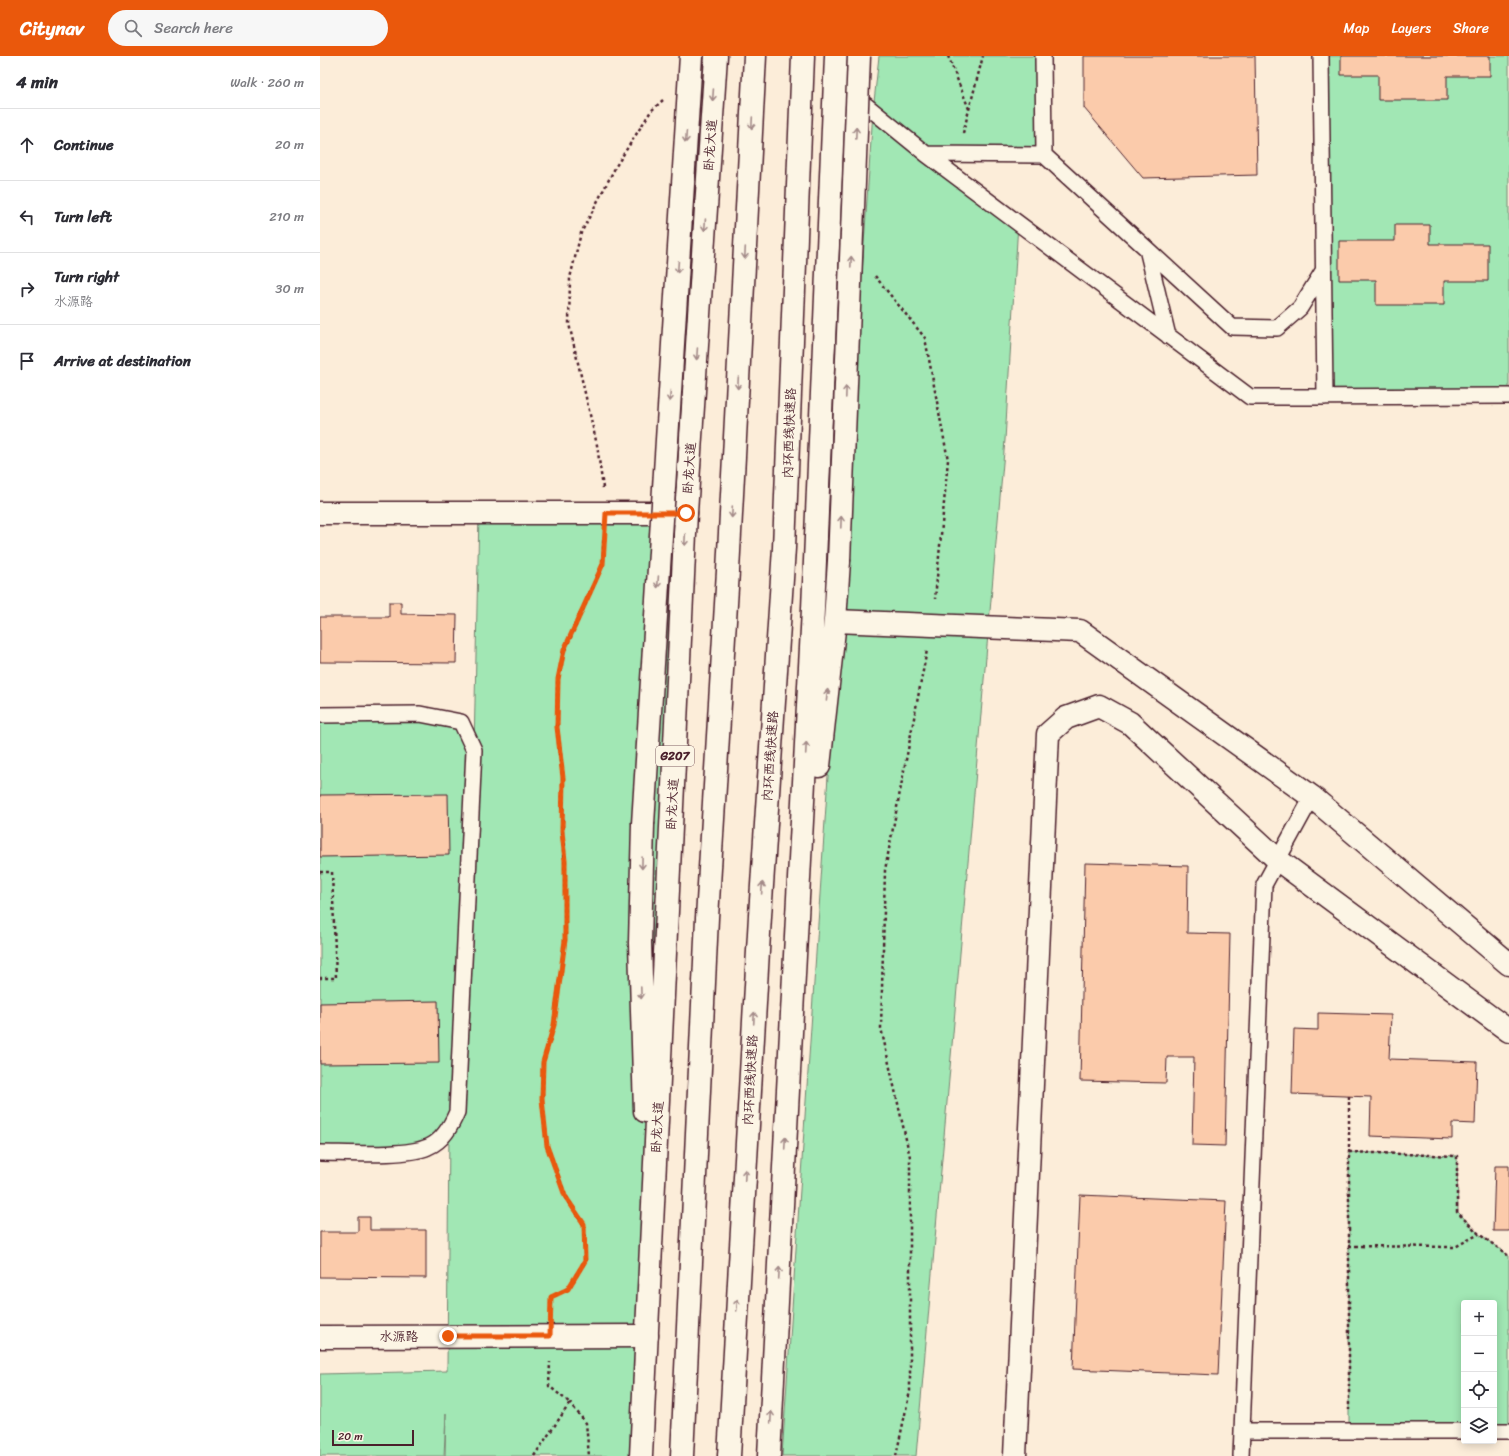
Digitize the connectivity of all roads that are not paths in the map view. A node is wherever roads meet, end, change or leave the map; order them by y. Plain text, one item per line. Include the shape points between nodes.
1 (691, 56) edge
2 (716, 56) edge
3 (755, 56) edge
4 (803, 56) edge
5 (836, 56) edge
6 (859, 56) edge
7 (1043, 56) edge
8 (1321, 56) edge
9 (836, 80) junction
10 (926, 154) junction
11 (1044, 155) junction
12 (1147, 248) junction
13 (1323, 270) junction
14 (1168, 336) junction
15 (1509, 396) edge
16 (1325, 397) junction
17 (320, 513) edge
18 (686, 513) junction
19 (835, 621) junction
20 (320, 715) edge
21 (1312, 797) junction
22 (1278, 860) junction
23 (1509, 964) edge
24 (793, 998) junction
25 (1509, 1031) edge
26 (320, 1153) edge
27 (650, 1278) junction
28 (735, 1333) junction
29 (647, 1336) junction
30 (320, 1337) edge
31 (1242, 1431) junction
32 (1461, 1431) edge
33 (1497, 1431) edge
34 (1509, 1431) edge
35 (641, 1456) edge
36 (682, 1456) edge
37 (729, 1456) edge
38 (744, 1456) edge
39 (769, 1456) edge
40 (1015, 1456) edge
41 (1241, 1456) edge

1 -> 27 main road, bridge via 643,824 640,943
2 -> 18 main road, 卧龙大道 / G207
3 -> 36 main road via 707,918
28 -> 4 main road, 内环西线快速路 via 784,548
5 - 9 main road
19 -> 6 main road, bridge
7 - 11 lane
8 - 13 lane
9 - 10 lane
24 -> 9 main road
10 - 11 lane
10 - 14 lane
11 - 12 lane
12 - 13 lane via 1232,328 1278,328 1300,308
12 - 14 lane
13 - 16 lane
14 - 16 lane via 1250,397
15 - 16 lane
17 - 18 main road
18 -> 27 main road, 卧龙大道 / G207
19 - 21 main road via 1080,632
24 -> 19 main road
20 - 26 lane via 420,714 461,722 474,750 457,1112 449,1130 429,1147 410,1152
21 - 22 lane
21 - 23 main road
22 - 25 main road
22 - 31 lane via 1264,885
22 - 40 main road via 1130,723 1099,706 1066,718 1048,734
39 -> 24 main road
27 - 29 main road, 卧龙大道 / G207
28 - 37 main road, 内环西线快速路
28 - 38 main road
29 - 30 main road, 水源路
29 - 35 main road, 卧龙大道 / G207
31 - 32 lane
31 - 41 lane
33 - 34 lane

